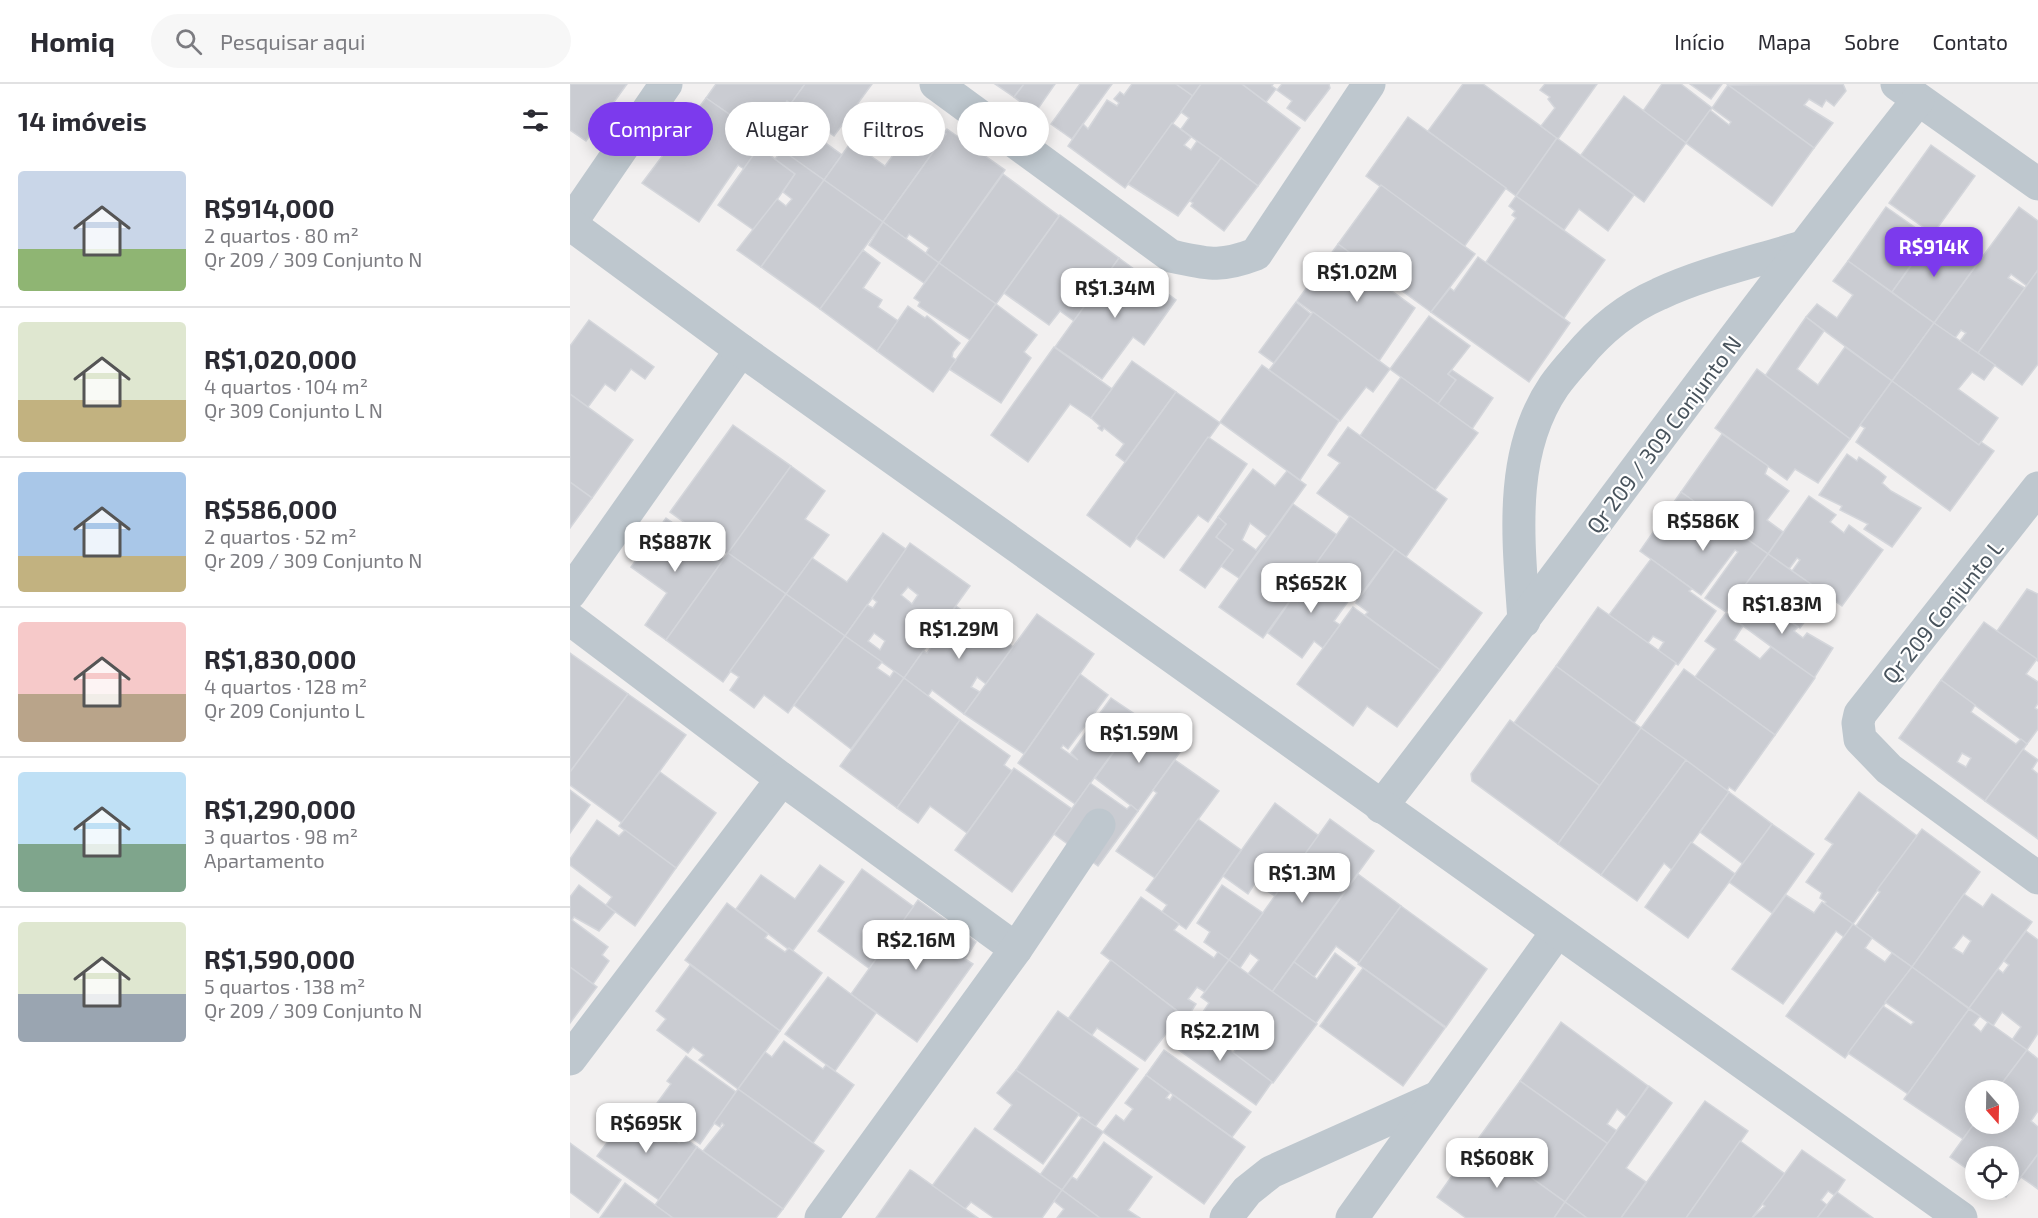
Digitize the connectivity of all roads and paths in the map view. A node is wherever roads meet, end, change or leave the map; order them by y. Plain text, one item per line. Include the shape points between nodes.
1 (666, 84) edge
2 (936, 84) edge
3 (1369, 84) edge
4 (1908, 92) edge
5 (2038, 184) edge
6 (570, 224) edge
7 (1802, 247) junction
8 (741, 350) junction
9 (2034, 505) edge
10 (570, 593) edge
11 (570, 619) edge
12 (1524, 621) junction
13 (782, 779) junction
14 (1381, 807) junction
15 (1099, 825) dead end
16 (2038, 878) edge
17 (1557, 932) junction
18 (1016, 950) junction
19 (570, 1059) edge
20 (1439, 1096) junction
21 (821, 1218) edge
22 (1227, 1218) edge
23 (1352, 1218) edge
24 (1961, 1218) edge

1 - 6 street
2 - 3 street via 1171,256 1229,264 1256,254
4 - 5 street
4 - 7 street, Qr 209 / 309 Conjunto N
6 - 8 street
7 - 12 street, Qr 209 / 309 Conjunto N
7 - 12 street via 1658,294 1613,321 1553,387 1539,414 1523,463 1518,526
8 - 10 street
8 - 14 street
9 - 16 street, Qr 209 Conjunto L via 1860,714 1858,723 1860,739 1889,769
11 - 13 street
12 - 14 street, Qr 209 / 309 Conjunto N
13 - 18 street
13 - 19 street
14 - 17 street
15 - 18 street
17 - 20 street
17 - 24 street
18 - 21 street
20 - 22 street via 1271,1172 1247,1191
20 - 23 street

